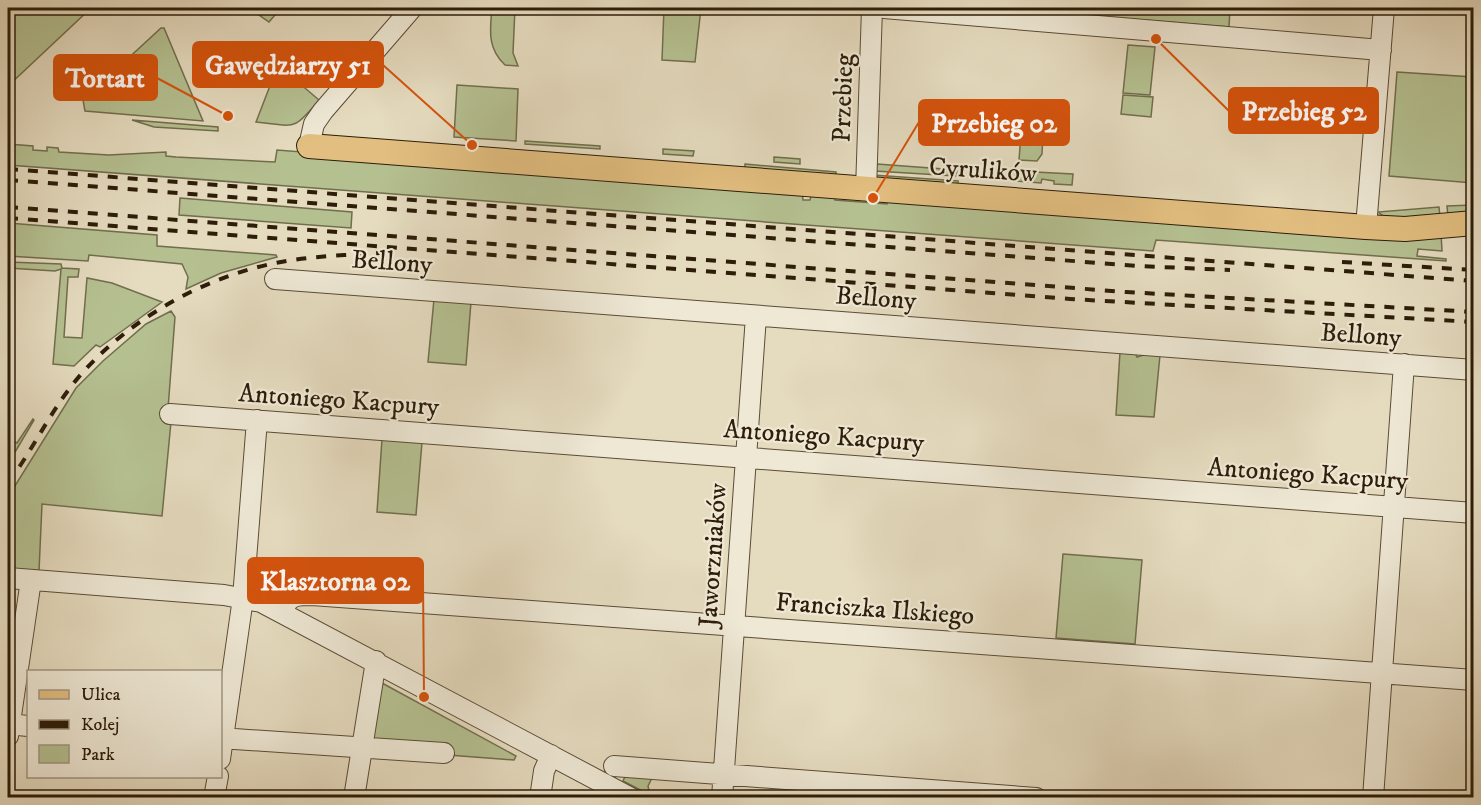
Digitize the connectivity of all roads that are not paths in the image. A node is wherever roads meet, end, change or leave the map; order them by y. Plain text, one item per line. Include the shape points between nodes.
1 (412, 8) edge
2 (872, 8) edge
3 (884, 8) edge
4 (1384, 8) edge
5 (1380, 50) junction
6 (309, 146) joint
7 (866, 190) junction
8 (1473, 223) edge
9 (1366, 227) junction
10 (275, 279) dead end
11 (756, 316) junction
12 (1404, 364) junction
13 (1473, 370) edge
14 (170, 414) dead end
15 (257, 420) junction
16 (745, 456) junction
17 (1393, 507) junction
18 (1473, 513) edge
19 (8, 578) edge
20 (31, 580) junction
21 (243, 598) junction
22 (282, 611) junction
23 (734, 625) junction
24 (376, 661) junction
25 (1382, 673) junction
26 (1473, 680) edge
27 (15, 729) edge
28 (222, 738) edge
29 (361, 748) junction
30 (444, 753) dead end
31 (551, 755) junction
32 (614, 766) dead end
33 (724, 774) junction
34 (218, 778) edge
35 (983, 796) edge
36 (214, 798) edge
37 (354, 798) edge
38 (540, 798) edge
39 (631, 798) edge
40 (722, 798) edge
41 (1036, 798) edge
42 (1373, 798) edge

1 - 6 street via 323,111 314,124
2 - 7 street, Przebieg
3 - 5 street
4 - 5 street
5 - 9 street
6 - 7 main road, Cyrulików
7 - 9 main road, Cyrulików
8 - 9 main road, Cyrulików
10 - 11 street, Bellony
11 - 12 street, Bellony
11 - 16 street, Jaworzniaków
12 - 13 street, Bellony
12 - 17 street
14 - 15 street, Antoniego Kacpury
15 - 16 street, Antoniego Kacpury
15 - 21 street
16 - 17 street, Antoniego Kacpury
16 - 23 street, Jaworzniaków
17 - 18 street, Antoniego Kacpury
17 - 25 street
19 - 20 street
20 - 21 street
20 - 27 street
21 - 22 street
21 - 28 street
22 - 23 street, Franciszka Ilskiego via 288,599 301,595
22 - 24 street
23 - 25 street, Franciszka Ilskiego
23 - 33 street, Jaworzniaków
24 - 29 street
24 - 31 street
25 - 26 street, Franciszka Ilskiego
25 - 42 street
28 - 29 street
29 - 30 street
29 - 37 street
31 - 38 street via 543,771
31 - 39 street
32 - 33 street
33 - 35 street
33 - 40 street, Jaworzniaków
34 - 36 street
35 - 41 street

